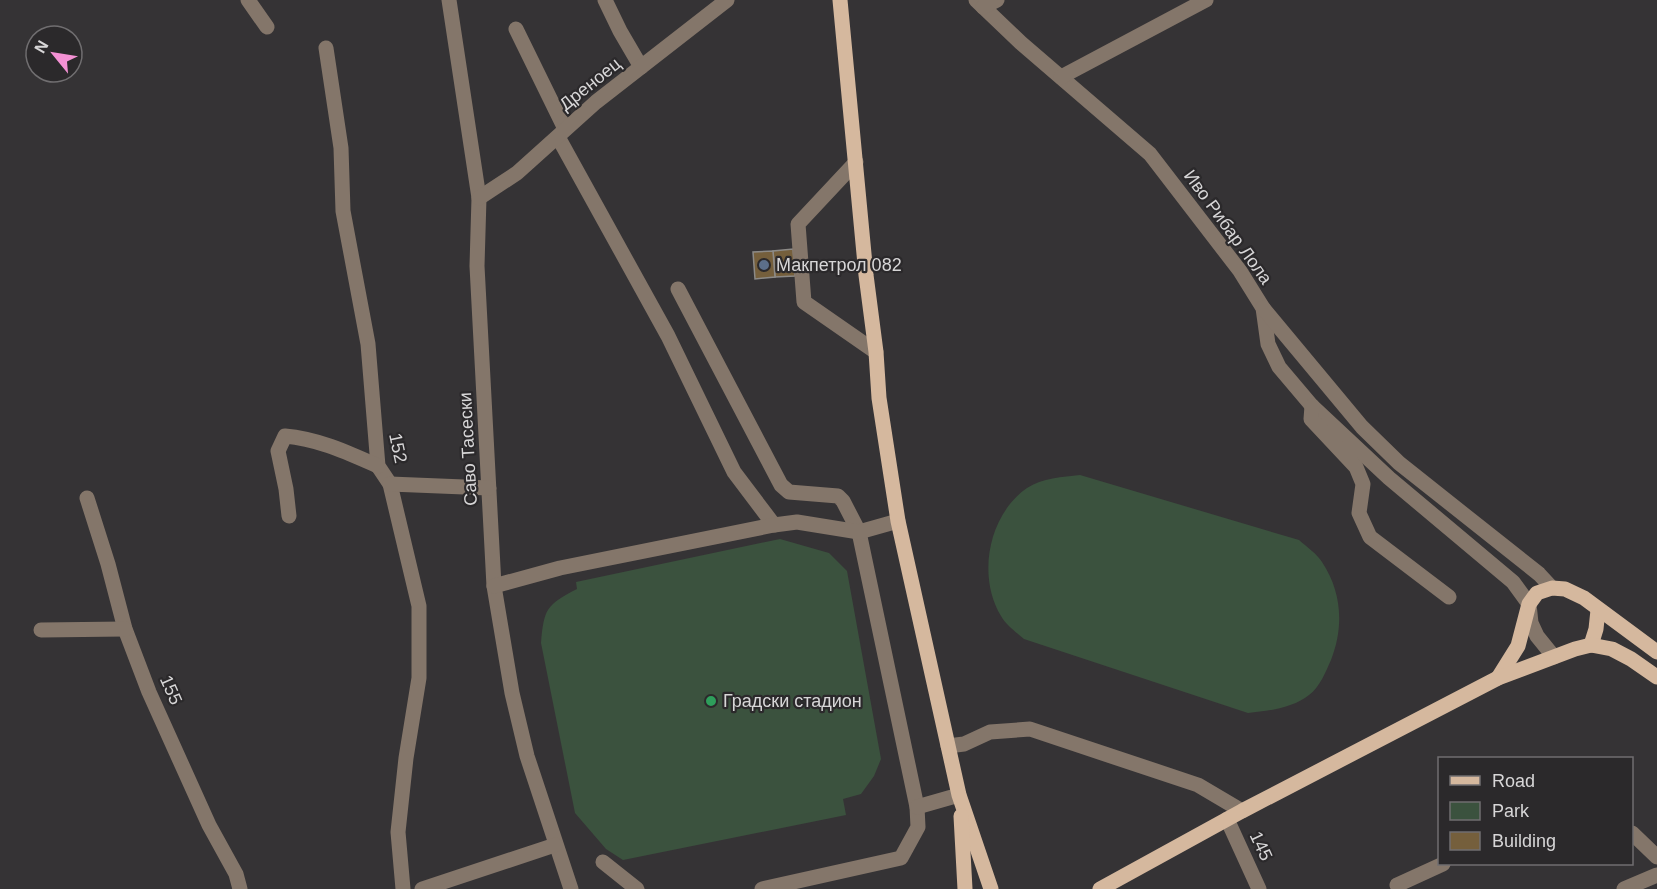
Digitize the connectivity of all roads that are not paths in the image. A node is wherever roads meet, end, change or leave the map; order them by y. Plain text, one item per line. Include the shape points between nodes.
1 (248, 0) edge
2 (449, 0) edge
3 (605, 0) edge
4 (726, 0) edge
5 (840, 0) edge
6 (997, 0) edge
7 (1206, 0) edge
8 (980, 4) edge
9 (267, 27) dead end
10 (516, 28) dead end
11 (326, 48) dead end
12 (642, 67) junction
13 (1061, 77) junction
14 (561, 133) junction
15 (856, 162) junction
16 (479, 198) junction
17 (678, 289) dead end
18 (1263, 308) junction
19 (876, 352) junction
20 (1312, 406) junction
21 (378, 466) junction
22 (390, 484) junction
23 (489, 488) junction
24 (87, 498) dead end
25 (289, 516) dead end
26 (898, 521) junction
27 (774, 525) junction
28 (859, 532) junction
29 (494, 586) junction
30 (1552, 588) junction
31 (1449, 597) dead end
32 (1528, 604) junction
33 (1598, 610) junction
34 (125, 629) junction
35 (41, 630) dead end
36 (1591, 645) junction
37 (1657, 652) edge
38 (1554, 657) junction
39 (1657, 676) edge
40 (1498, 678) junction
41 (948, 746) junction
42 (959, 795) junction
43 (917, 807) junction
44 (1242, 811) junction
45 (1227, 819) junction
46 (1633, 834) edge
47 (555, 845) junction
48 (1657, 857) edge
49 (603, 862) dead end
50 (1441, 865) edge
51 (1657, 875) edge
52 (240, 889) edge
53 (403, 889) edge
54 (422, 889) edge
55 (571, 889) edge
56 (637, 889) edge
57 (762, 889) edge
58 (965, 889) edge
59 (991, 889) edge
60 (1100, 889) edge
61 (1260, 889) edge
62 (1399, 889) edge
63 (1624, 889) edge

1 - 9 street
2 - 16 street, Саво Тасески
3 - 12 street
4 - 12 street, Дреноец
5 - 15 main road
6 - 8 street
7 - 13 street
8 - 13 street, Иво Рибар Лола
10 - 14 street
11 - 21 street, 152 via 340,148 343,211 368,344
12 - 14 street, Дреноец
13 - 18 street, Иво Рибар Лола via 1150,154 1234,263
14 - 16 street, Дреноец via 517,173
14 - 27 street via 668,336 734,472
15 - 19 main road
15 - 19 street via 798,224 804,302
16 - 23 street, Саво Тасески via 477,266
17 - 28 street via 781,485 789,492 838,496
18 - 20 street, Иво Рибар Лола via 1268,344 1279,367
18 - 30 street via 1362,427 1399,463
19 - 26 main road
20 - 31 street via 1311,419 1356,467 1363,484 1359,513 1370,537
20 - 32 street, Иво Рибар Лола via 1389,478 1513,582
21 - 22 street, 152
21 - 25 street via 328,445 285,436 278,451
22 - 23 street
22 - 53 street, 152 via 418,606 419,678 398,832
23 - 29 street, Саво Тасески
24 - 34 street, 155
26 - 28 street
26 - 41 main road
27 - 28 street via 797,522
27 - 29 street via 560,568
28 - 43 street
29 - 47 street, Саво Тасески via 527,756
30 - 32 main road via 1538,593
30 - 33 main road via 1584,598
32 - 38 street, Иво Рибар Лола via 1536,636
32 - 40 main road via 1518,646
33 - 36 main road
33 - 37 main road
34 - 35 street
34 - 52 street, 155 via 149,692
36 - 38 main road
36 - 39 main road via 1612,649
38 - 40 main road
40 - 44 main road
41 - 42 main road
41 - 44 street via 964,744 990,732 1030,729 1198,785
42 - 43 street
42 - 58 main road
42 - 59 main road
43 - 57 street via 918,827 901,858
44 - 45 main road
45 - 60 main road
45 - 61 street, 145
46 - 48 street
47 - 54 street
47 - 55 street, Саво Тасески
49 - 56 street
50 - 62 street via 1397,885
51 - 63 street

